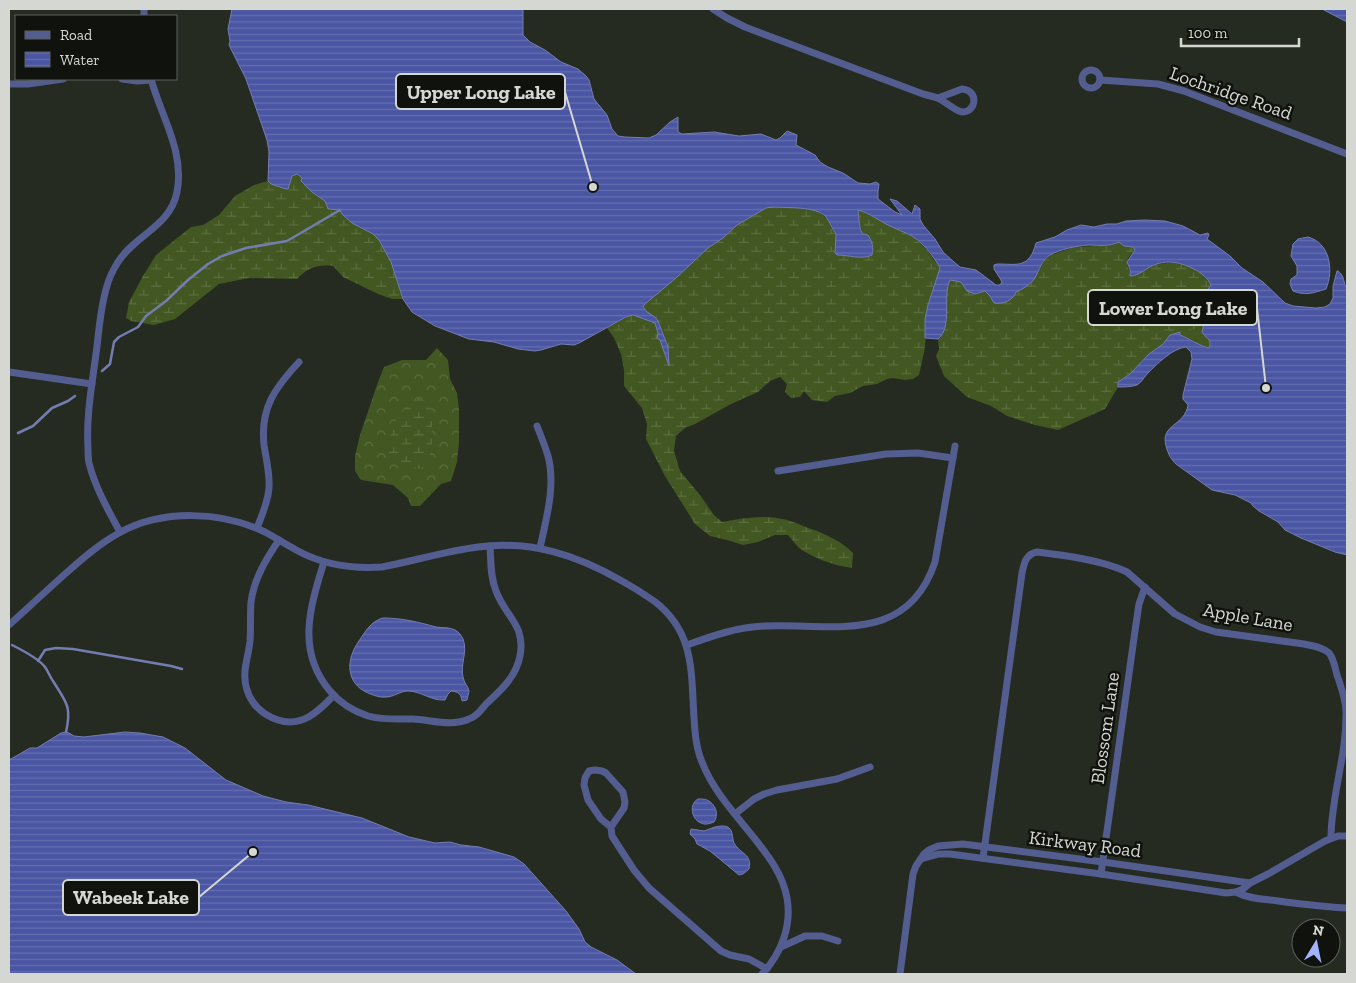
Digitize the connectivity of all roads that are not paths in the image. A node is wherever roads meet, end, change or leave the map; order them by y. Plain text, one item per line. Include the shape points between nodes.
1 (713, 9) edge
2 (56, 80) edge
3 (151, 80) edge
4 (1100, 80) dead end
5 (9, 84) edge
6 (938, 98) junction
7 (1347, 154) edge
8 (299, 362) dead end
9 (9, 372) edge
10 (92, 384) junction
11 (537, 426) dead end
12 (955, 446) dead end
13 (953, 458) junction
14 (778, 471) dead end
15 (257, 528) junction
16 (120, 532) junction
17 (279, 540) junction
18 (490, 546) junction
19 (540, 548) junction
20 (324, 562) junction
21 (1145, 588) junction
22 (9, 625) edge
23 (687, 645) junction
24 (334, 695) junction
25 (870, 767) dead end
26 (735, 814) junction
27 (611, 827) junction
28 (1347, 836) edge
29 (1331, 838) junction
30 (986, 848) junction
31 (983, 858) junction
32 (921, 859) junction
33 (1103, 862) junction
34 (1101, 874) junction
35 (1250, 883) junction
36 (1236, 892) junction
37 (1347, 908) edge
38 (838, 941) dead end
39 (781, 947) junction
40 (765, 972) edge
41 (900, 974) edge

1 - 6 street via 745,27
2 - 5 street
3 - 10 street via 176,153 178,189 166,217 124,253 111,274 104,296
4 - 7 street, Lochridge Road via 1158,84 1184,91
6 - 6 street via 962,112 972,107 974,101 966,90
8 - 15 street via 278,387 266,415 264,442 269,487
9 - 10 street
10 - 16 street via 86,428 89,462 102,499
11 - 19 street via 548,455 550,475 549,502
12 - 13 street
13 - 14 street via 892,453
13 - 23 street via 932,571 917,595 896,613 856,626 747,627
15 - 16 street via 237,521 189,515 163,518
15 - 17 street
16 - 22 street via 86,556
17 - 20 street
17 - 24 street via 262,567 253,593 246,690 260,710 287,722 314,715
18 - 19 street
18 - 20 street via 382,566 357,567
18 - 24 street via 494,584 502,606 520,633 521,648 511,678 499,692 469,719 452,722 379,718 349,708
19 - 23 street via 592,565 647,596 674,621
20 - 24 street via 312,608 309,645 316,670
21 - 29 street, Apple Lane via 1175,614 1200,627 1317,646 1328,653 1343,692 1346,713
21 - 30 street, Apple Lane via 1127,572 1104,563 1037,552 1026,558
21 - 33 street, Blossom Lane via 1139,604
23 - 26 street via 694,724 701,761 712,784
25 - 26 street via 836,779 764,794
26 - 39 street via 774,864 784,885 788,913
27 - 27 street via 624,808 623,792 602,770 590,771 584,785 588,800 600,819
27 - 40 street via 619,848 649,888 721,950 749,959
28 - 29 street
29 - 35 street
30 - 31 street, Apple Lane
30 - 32 street, Kirkway Road via 963,844 938,846
30 - 33 street, Kirkway Road
31 - 32 street, Kirkway Road via 938,854
31 - 34 street, Kirkway Road
32 - 41 street via 912,880
33 - 34 street, Blossom Lane
33 - 35 street, Kirkway Road
34 - 36 street, Kirkway Road
35 - 36 street
36 - 37 street, Kirkway Road via 1263,899
38 - 39 street via 806,936
39 - 40 street

